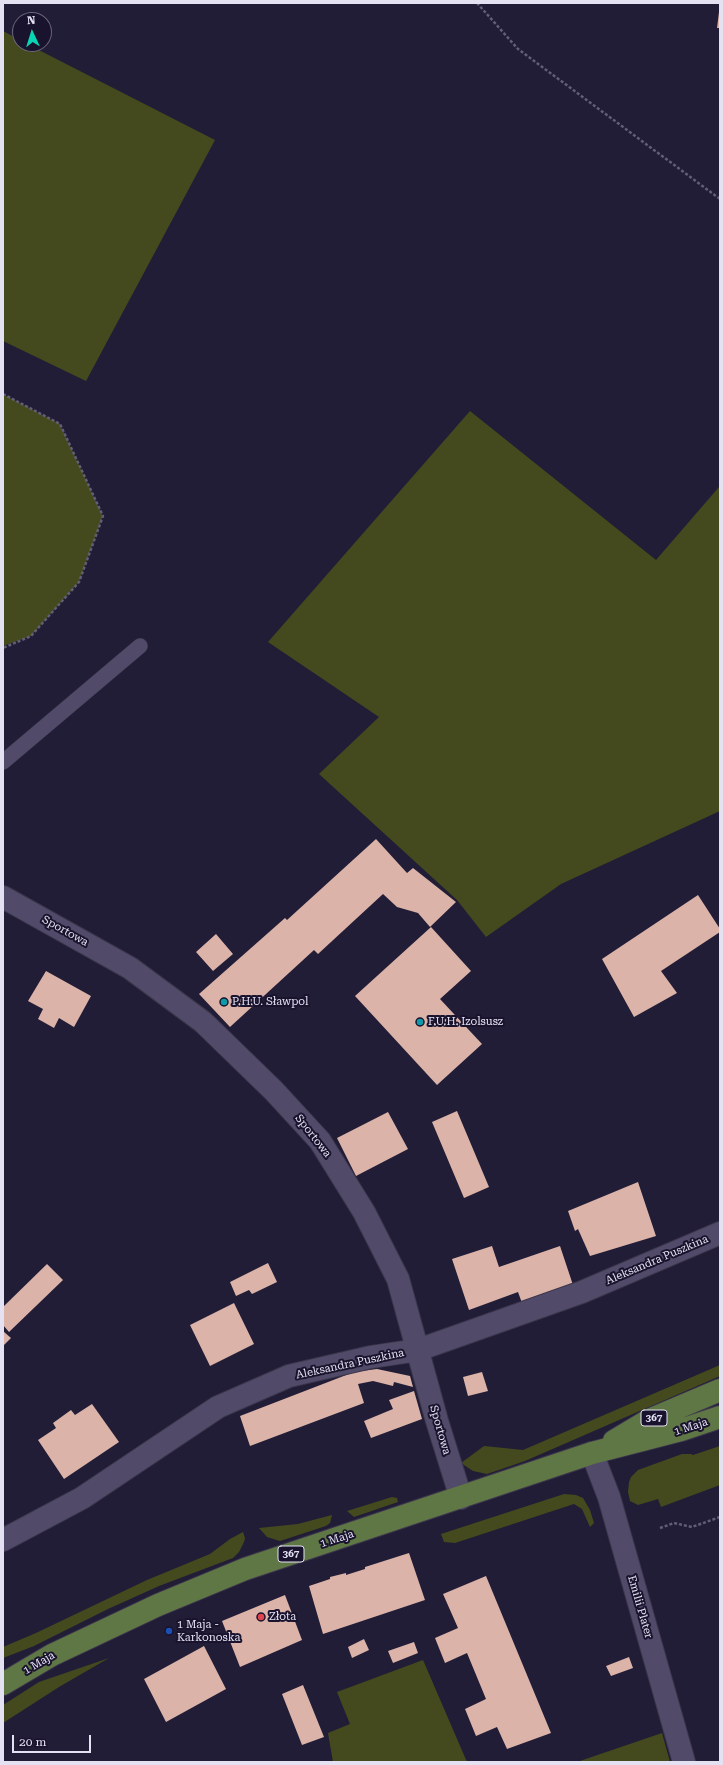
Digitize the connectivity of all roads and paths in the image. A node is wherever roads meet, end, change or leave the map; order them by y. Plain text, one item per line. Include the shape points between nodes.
1 (477, 3) edge
2 (720, 199) edge
3 (3, 394) edge
4 (140, 646) dead end
5 (3, 648) edge
6 (3, 762) edge
7 (3, 897) edge
8 (720, 1233) edge
9 (418, 1350) junction
10 (720, 1390) edge
11 (720, 1417) edge
12 (592, 1454) junction
13 (461, 1498) junction
14 (720, 1517) edge
15 (660, 1528) dead end
16 (3, 1540) edge
17 (3, 1684) edge
18 (684, 1762) edge

1 - 2 path via 518,49
3 - 5 path via 60,424 103,516 79,582 32,636
4 - 6 lane
7 - 9 street, Sportowa via 130,968 204,1022 320,1141 364,1212 398,1279
8 - 9 street, Aleksandra Puszkina via 582,1292
9 - 13 street, Sportowa
9 - 16 street, Aleksandra Puszkina via 371,1357 289,1376 218,1407 82,1498
10 - 12 main road, 1 Maja / 367 via 649,1420
11 - 12 main road, 1 Maja / 367
12 - 13 main road, 1 Maja / 367
12 - 18 street, Emilii Plater via 610,1497
13 - 17 main road, 1 Maja / 367 via 245,1569 158,1605 52,1655
14 - 15 path via 692,1527 674,1523

